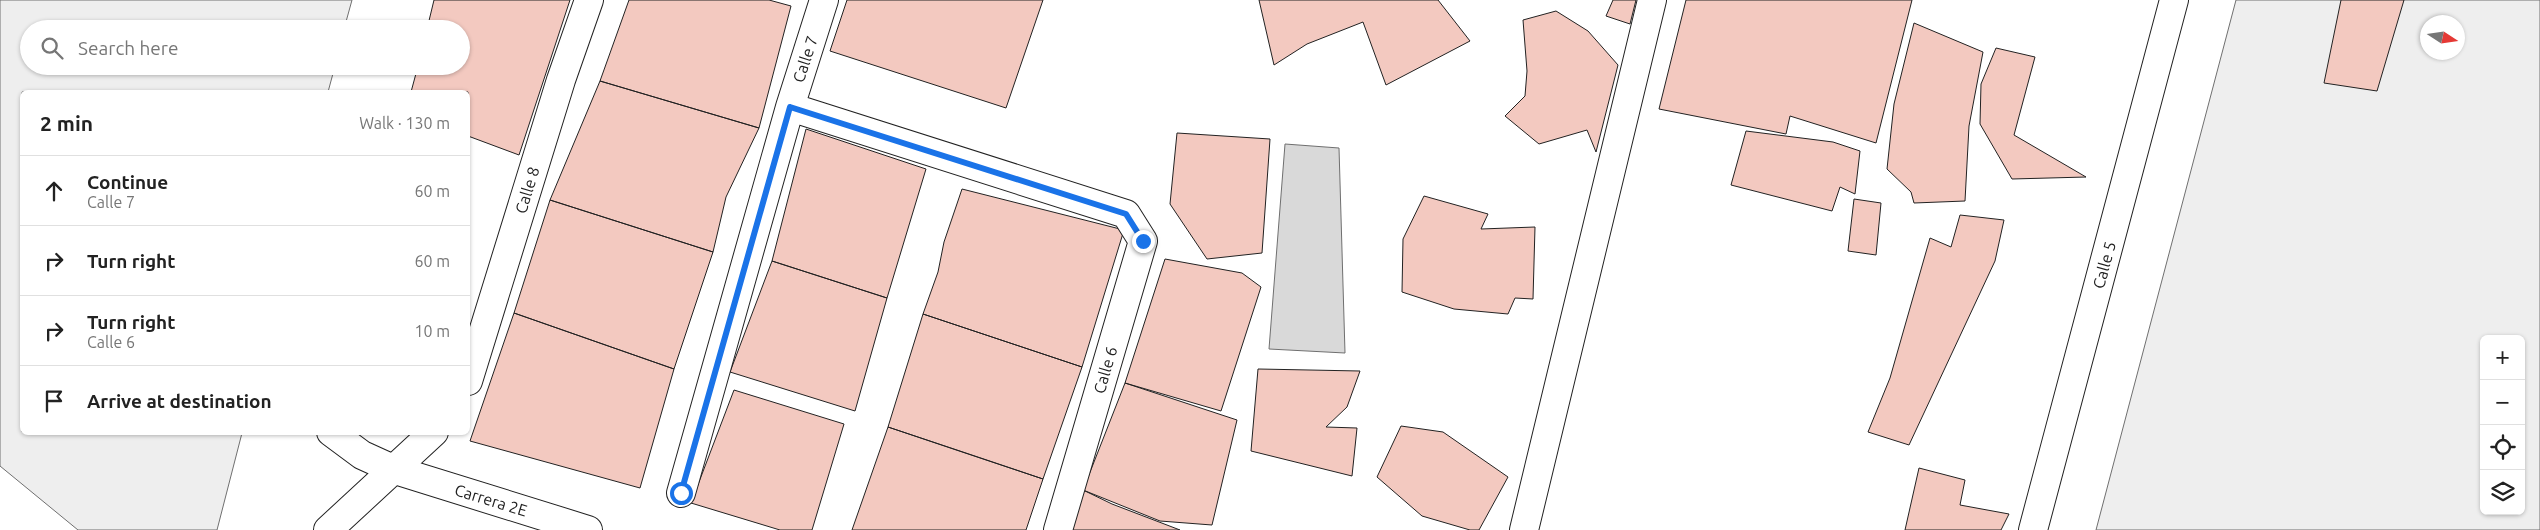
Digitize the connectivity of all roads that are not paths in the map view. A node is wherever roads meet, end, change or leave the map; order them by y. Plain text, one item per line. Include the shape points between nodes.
1 (589, 0) edge
2 (824, 0) edge
3 (1652, 0) edge
4 (2174, 0) edge
5 (790, 107) junction
6 (470, 375) edge
7 (335, 435) edge
8 (431, 435) edge
9 (395, 470) junction
10 (681, 493) dead end
11 (328, 530) edge
12 (588, 530) edge
13 (1058, 530) edge
14 (1524, 530) edge
15 (2033, 530) edge

1 - 6 street, Calle 8 via 558,89
2 - 5 street, Calle 7
3 - 14 street
4 - 15 street, Calle 5
5 - 10 street, Calle 7
5 - 13 street, Calle 6 via 1126,214 1143,241
7 - 9 street, Carrera 2E via 362,455
8 - 9 street
9 - 11 street
9 - 12 street, Carrera 2E

